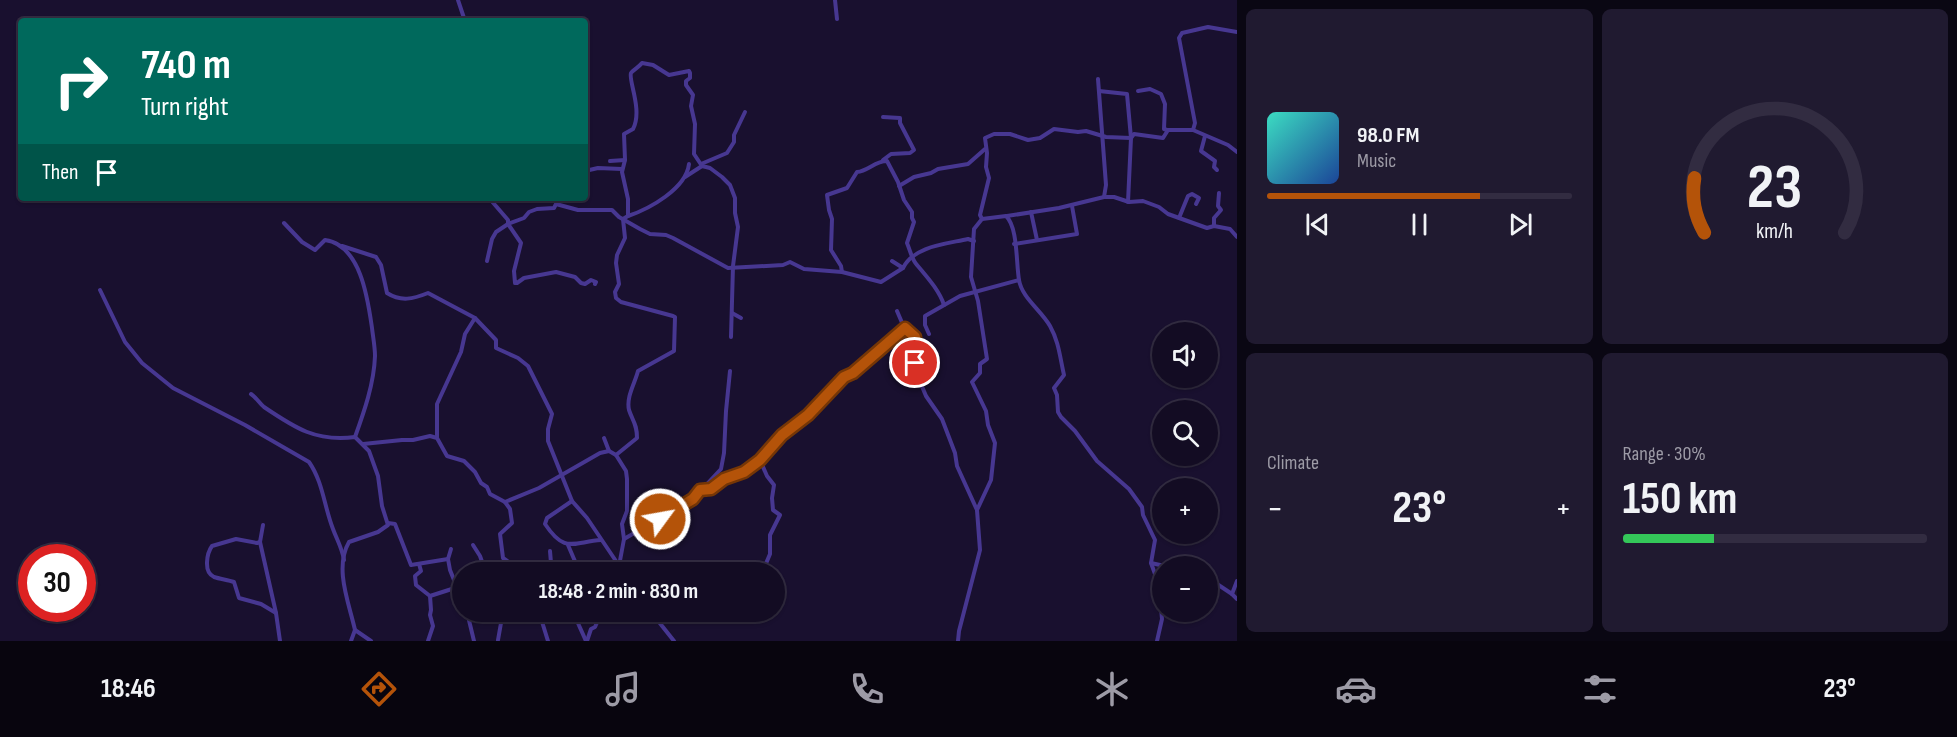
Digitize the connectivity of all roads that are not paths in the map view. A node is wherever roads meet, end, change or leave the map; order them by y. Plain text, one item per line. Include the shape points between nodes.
1 (459, 0) edge
2 (835, 0) edge
3 (464, 18) edge
4 (837, 19) dead end
5 (1237, 32) edge
6 (1098, 79) dead end
7 (1099, 91) junction
8 (1138, 91) dead end
9 (745, 112) dead end
10 (883, 117) dead end
11 (1167, 130) junction
12 (1193, 130) junction
13 (1205, 136) junction
14 (1103, 137) junction
15 (1131, 138) junction
16 (986, 149) junction
17 (1237, 152) edge
18 (625, 160) junction
19 (610, 161) dead end
20 (882, 161) junction
21 (689, 164) dead end
22 (702, 165) junction
23 (622, 169) junction
24 (588, 170) edge
25 (1217, 170) dead end
26 (686, 177) junction
27 (899, 186) junction
28 (1219, 193) dead end
29 (1104, 197) junction
30 (492, 201) edge
31 (1128, 202) junction
32 (1196, 204) dead end
33 (1072, 206) junction
34 (1031, 212) junction
35 (628, 216) junction
36 (1006, 216) junction
37 (1179, 218) junction
38 (623, 219) junction
39 (982, 219) junction
40 (284, 223) dead end
41 (508, 224) junction
42 (1214, 226) junction
43 (1237, 237) edge
44 (1037, 240) junction
45 (974, 242) junction
46 (1014, 244) junction
47 (342, 246) junction
48 (912, 255) junction
49 (487, 261) dead end
50 (892, 261) dead end
51 (733, 266) junction
52 (903, 268) junction
53 (842, 272) junction
54 (1019, 280) junction
55 (596, 284) dead end
56 (100, 290) dead end
57 (975, 292) junction
58 (944, 305) junction
59 (897, 311) dead end
60 (732, 313) junction
61 (475, 318) junction
62 (741, 318) dead end
63 (905, 328) junction
64 (929, 334) dead end
65 (731, 337) dead end
66 (730, 371) dead end
67 (251, 394) dead end
68 (355, 437) junction
69 (436, 438) junction
70 (604, 438) dead end
71 (362, 445) junction
72 (609, 451) junction
73 (616, 455) junction
74 (760, 460) junction
75 (561, 476) junction
76 (700, 490) junction
77 (572, 501) junction
78 (505, 502) junction
79 (977, 510) junction
80 (388, 523) junction
81 (263, 525) dead end
82 (624, 539) junction
83 (601, 540) junction
84 (260, 542) junction
85 (568, 544) junction
86 (473, 545) dead end
87 (451, 549) dead end
88 (550, 551) dead end
89 (448, 559) junction
90 (344, 560) junction
91 (482, 562) edge
92 (509, 562) edge
93 (551, 562) edge
94 (576, 562) edge
95 (616, 562) edge
96 (620, 562) edge
97 (767, 562) edge
98 (1151, 563) joint
99 (419, 564) junction
100 (452, 574) edge
101 (1237, 581) edge
102 (1218, 585) edge
103 (452, 589) edge
104 (1232, 594) junction
105 (430, 596) junction
106 (1237, 599) edge
107 (276, 613) junction
108 (469, 622) edge
109 (501, 622) edge
110 (542, 622) edge
111 (578, 622) edge
112 (597, 622) edge
113 (659, 622) edge
114 (355, 630) junction
115 (498, 640) edge
116 (280, 641) edge
117 (351, 641) edge
118 (371, 641) edge
119 (428, 641) edge
120 (474, 641) edge
121 (548, 641) edge
122 (586, 641) edge
123 (674, 641) edge
124 (958, 641) edge
125 (1157, 641) edge

1 - 3 street
2 - 4 street
5 - 12 street via 1208,27 1182,33 1179,38 1195,123
6 - 7 street
7 - 14 street
7 - 15 street via 1127,94
8 - 11 street via 1150,89 1161,94
9 - 22 street via 727,153
10 - 20 street via 900,118 914,150 891,154
11 - 12 street
11 - 15 street via 1163,138 1134,134
12 - 13 street
13 - 17 street
13 - 25 street via 1201,151 1215,161
14 - 15 street
14 - 16 street via 1086,131 1054,129 1028,140 1010,134 994,135 985,138
14 - 29 street
15 - 31 street
16 - 27 street via 968,164 938,169
16 - 39 street via 989,178
18 - 19 street
18 - 22 street via 624,134 633,129 638,113 631,74 642,63 669,75 689,71 686,86 693,95 694,154
18 - 23 street
20 - 27 street via 886,160
20 - 53 street via 856,172 847,188 827,195 832,219 831,250
21 - 26 street
22 - 26 street
22 - 51 street via 722,177 734,191 738,226
23 - 24 street
23 - 35 street
26 - 35 street via 650,208
27 - 48 street via 914,222 907,243
28 - 42 street via 1221,210 1214,218
29 - 31 street
29 - 33 street
30 - 41 street
31 - 37 street via 1143,201
32 - 37 street via 1199,198 1188,196
33 - 34 street
33 - 44 street via 1077,234
34 - 36 street
34 - 44 street
35 - 38 street
36 - 39 street
36 - 46 street via 1013,227
37 - 42 street via 1207,228
38 - 41 street via 612,210 578,210 558,204 552,209 529,212
38 - 51 street via 650,234 673,237 728,268
38 - 73 street via 626,238 617,255 616,298 673,316 675,332 674,351 638,371 628,408 637,425 637,438
39 - 45 street via 974,229
40 - 47 street via 315,250 326,240
41 - 49 street via 492,239
41 - 55 street via 521,243 515,282 556,272 581,283 591,280
42 - 43 street via 1230,229
44 - 46 street
45 - 48 street via 968,239 943,244
45 - 57 street via 971,277
46 - 54 street
47 - 61 street via 376,257 387,293 392,296 409,299 429,293
47 - 68 street via 368,296 375,356 367,404
48 - 52 street
48 - 58 street
50 - 52 street
51 - 53 street via 790,262 804,269
51 - 60 street
52 - 53 street via 881,282
54 - 57 street
54 - 98 street via 1023,293 1043,315 1059,344 1064,375 1054,388 1058,412 1097,461 1138,500 1155,540
56 - 90 street via 125,342 149,369 173,388 309,462
57 - 58 street
57 - 79 street via 987,359 980,364 980,373 972,382 995,443 992,480
58 - 64 street via 925,316
59 - 63 street
60 - 62 street
60 - 65 street
61 - 69 street via 437,404
61 - 75 street via 496,340 496,348 519,358 533,375 552,414 548,441
63 - 74 street via 844,377
63 - 79 street via 915,337 916,372 942,419
66 - 76 street via 721,469
67 - 68 street via 306,432 334,440
68 - 71 street
69 - 71 street
69 - 78 street via 447,456 464,461 490,494
70 - 72 street
71 - 80 street via 369,451 378,476
72 - 73 street
72 - 75 street
73 - 82 street via 627,479
74 - 76 street via 711,489
74 - 97 street via 774,485 773,510 780,515 770,535
75 - 77 street
75 - 78 street
76 - 82 street via 693,499
77 - 83 street
77 - 85 street via 547,518 545,524 553,535
78 - 92 street via 512,523 500,534 503,558
79 - 124 street via 980,550
80 - 90 street via 378,532 349,542
80 - 99 street via 395,524 411,565
81 - 84 street
82 - 96 street
83 - 85 street
83 - 95 street
84 - 107 street
84 - 107 street via 236,539 214,544 207,554 207,565 214,577 234,582 239,598
85 - 94 street
86 - 91 street
87 - 89 street
88 - 93 street
89 - 99 street
89 - 100 street
90 - 114 street via 343,579
98 - 125 street via 1161,601
99 - 105 street via 416,585
101 - 104 street
102 - 104 street
103 - 105 street
104 - 106 street
105 - 119 street via 433,626
107 - 116 street
108 - 120 street
109 - 115 street
110 - 121 street
111 - 122 street
112 - 122 street
113 - 123 street
114 - 117 street
114 - 118 street

